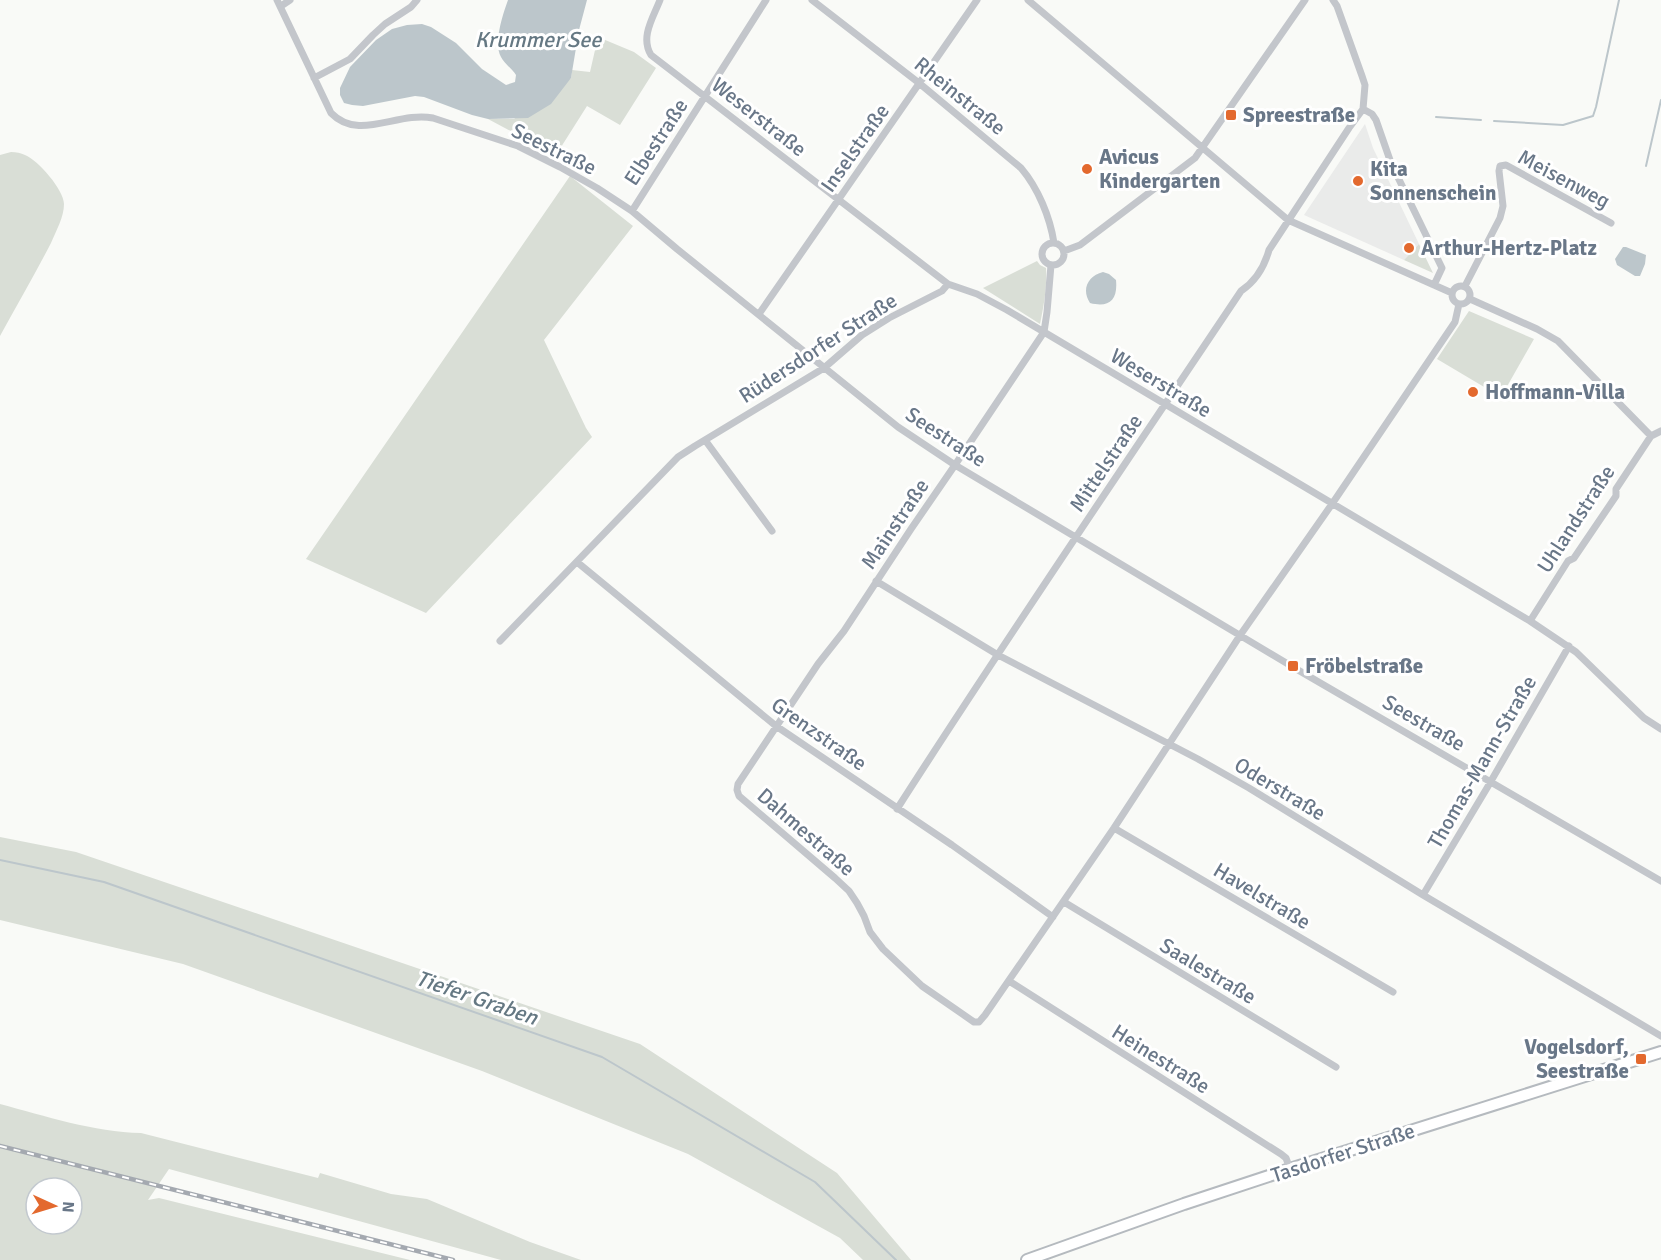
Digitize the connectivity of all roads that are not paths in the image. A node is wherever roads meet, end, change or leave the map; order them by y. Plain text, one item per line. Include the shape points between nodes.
1 (290, 0) edge
2 (417, 0) edge
3 (660, 0) edge
4 (766, 0) edge
5 (812, 0) edge
6 (977, 0) edge
7 (1028, 0) edge
8 (1305, 0) edge
9 (1333, 0) edge
10 (279, 3) edge
11 (314, 78) junction
12 (919, 83) junction
13 (706, 96) junction
14 (1363, 109) junction
15 (1202, 148) junction
16 (839, 200) junction
17 (632, 211) junction
18 (1288, 220) junction
19 (1611, 223) dead end
20 (1054, 243) junction
21 (1064, 251) junction
22 (1051, 265) junction
23 (948, 284) junction
24 (1434, 285) junction
25 (1465, 286) junction
26 (1452, 293) junction
27 (1470, 299) junction
28 (1459, 304) junction
29 (759, 314) junction
30 (1044, 332) junction
31 (824, 368) junction
32 (1166, 405) junction
33 (1661, 431) edge
34 (1651, 436) junction
35 (705, 440) junction
36 (956, 465) junction
37 (1332, 504) junction
38 (772, 531) dead end
39 (1076, 536) junction
40 (577, 562) junction
41 (876, 580) junction
42 (1530, 621) junction
43 (1241, 634) junction
44 (500, 642) dead end
45 (1569, 646) junction
46 (998, 655) junction
47 (776, 726) junction
48 (1661, 729) edge
49 (1169, 745) junction
50 (1491, 781) junction
51 (737, 790) joint
52 (897, 809) junction
53 (1114, 828) junction
54 (1661, 880) edge
55 (1423, 895) junction
56 (1064, 902) junction
57 (1053, 918) junction
58 (1009, 981) junction
59 (1393, 992) dead end
60 (1661, 1036) edge
61 (1661, 1052) edge
62 (1336, 1067) dead end
63 (1290, 1169) junction
64 (1027, 1260) edge

1 - 10 street
2 - 11 street via 373,34 350,59
3 - 13 street, Weserstraße via 646,39 651,55
4 - 13 street, Elbestraße
5 - 12 street, Rheinstraße
6 - 12 street, Inselstraße
7 - 15 street
8 - 15 street
9 - 14 street via 1365,85
10 - 11 street, Seestraße
11 - 17 street, Seestraße via 338,120 367,126 412,117 433,118 529,151
12 - 16 street, Inselstraße
12 - 20 street, Rheinstraße via 1009,156 1030,178
13 - 16 street, Weserstraße
13 - 17 street, Elbestraße
14 - 18 street, Mittelstraße
14 - 24 street via 1376,120 1391,163 1442,268
15 - 18 street
15 - 21 street via 1180,170 1080,245
16 - 23 street, Weserstraße
16 - 29 street, Inselstraße
17 - 29 street, Seestraße
18 - 24 street
18 - 32 street, Mittelstraße via 1269,250 1265,265 1252,284 1241,291
19 - 25 street, Meisenweg via 1506,165 1500,166 1500,219
20 - 21 street
20 - 22 street via 1044,246 1041,253
21 - 22 street via 1061,261
22 - 30 street, Mainstraße
23 - 30 street, Weserstraße via 977,294
23 - 31 street, Rüdersdorfer Straße via 862,335
24 - 26 street
25 - 26 street via 1457,286
25 - 27 street via 1471,293
26 - 28 street
27 - 28 street
27 - 34 street via 1558,341
28 - 37 street via 1455,322
29 - 31 street, Seestraße
30 - 32 street, Weserstraße
30 - 36 street, Mainstraße
31 - 35 street, Rüdersdorfer Straße
31 - 36 street, Seestraße via 898,427
32 - 37 street, Weserstraße
32 - 39 street, Mittelstraße
33 - 34 street
34 - 42 street, Uhlandstraße via 1616,489 1616,496
35 - 38 street
35 - 40 street, Rüdersdorfer Straße via 678,458
36 - 39 street, Seestraße
36 - 41 street, Mainstraße
37 - 42 street, Weserstraße
37 - 43 street
39 - 43 street, Seestraße
39 - 46 street, Mittelstraße
40 - 44 street, Rüdersdorfer Straße
40 - 47 street, Grenzstraße
41 - 46 street, Oderstraße
41 - 47 street, Mainstraße
42 - 45 street, Weserstraße
43 - 49 street
43 - 50 street, Seestraße
45 - 48 street, Weserstraße via 1644,718
45 - 50 street, Thomas-Mann-Straße
46 - 49 street, Oderstraße
46 - 52 street, Mittelstraße
47 - 51 street, Mainstraße
47 - 52 street, Grenzstraße
49 - 53 street
49 - 55 street, Oderstraße via 1248,788
50 - 54 street, Seestraße
50 - 55 street, Thomas-Mann-Straße
51 - 58 street, Dahmestraße via 739,796 849,891 870,932 922,986 979,1022
52 - 57 street, Grenzstraße
53 - 56 street
53 - 59 street, Havelstraße
55 - 60 street, Oderstraße
56 - 57 street
56 - 62 street, Saalestraße
57 - 58 street
58 - 63 street, Heinestraße via 1281,1154
61 - 63 main road, Tasdorfer Straße
63 - 64 main road, Tasdorfer Straße

